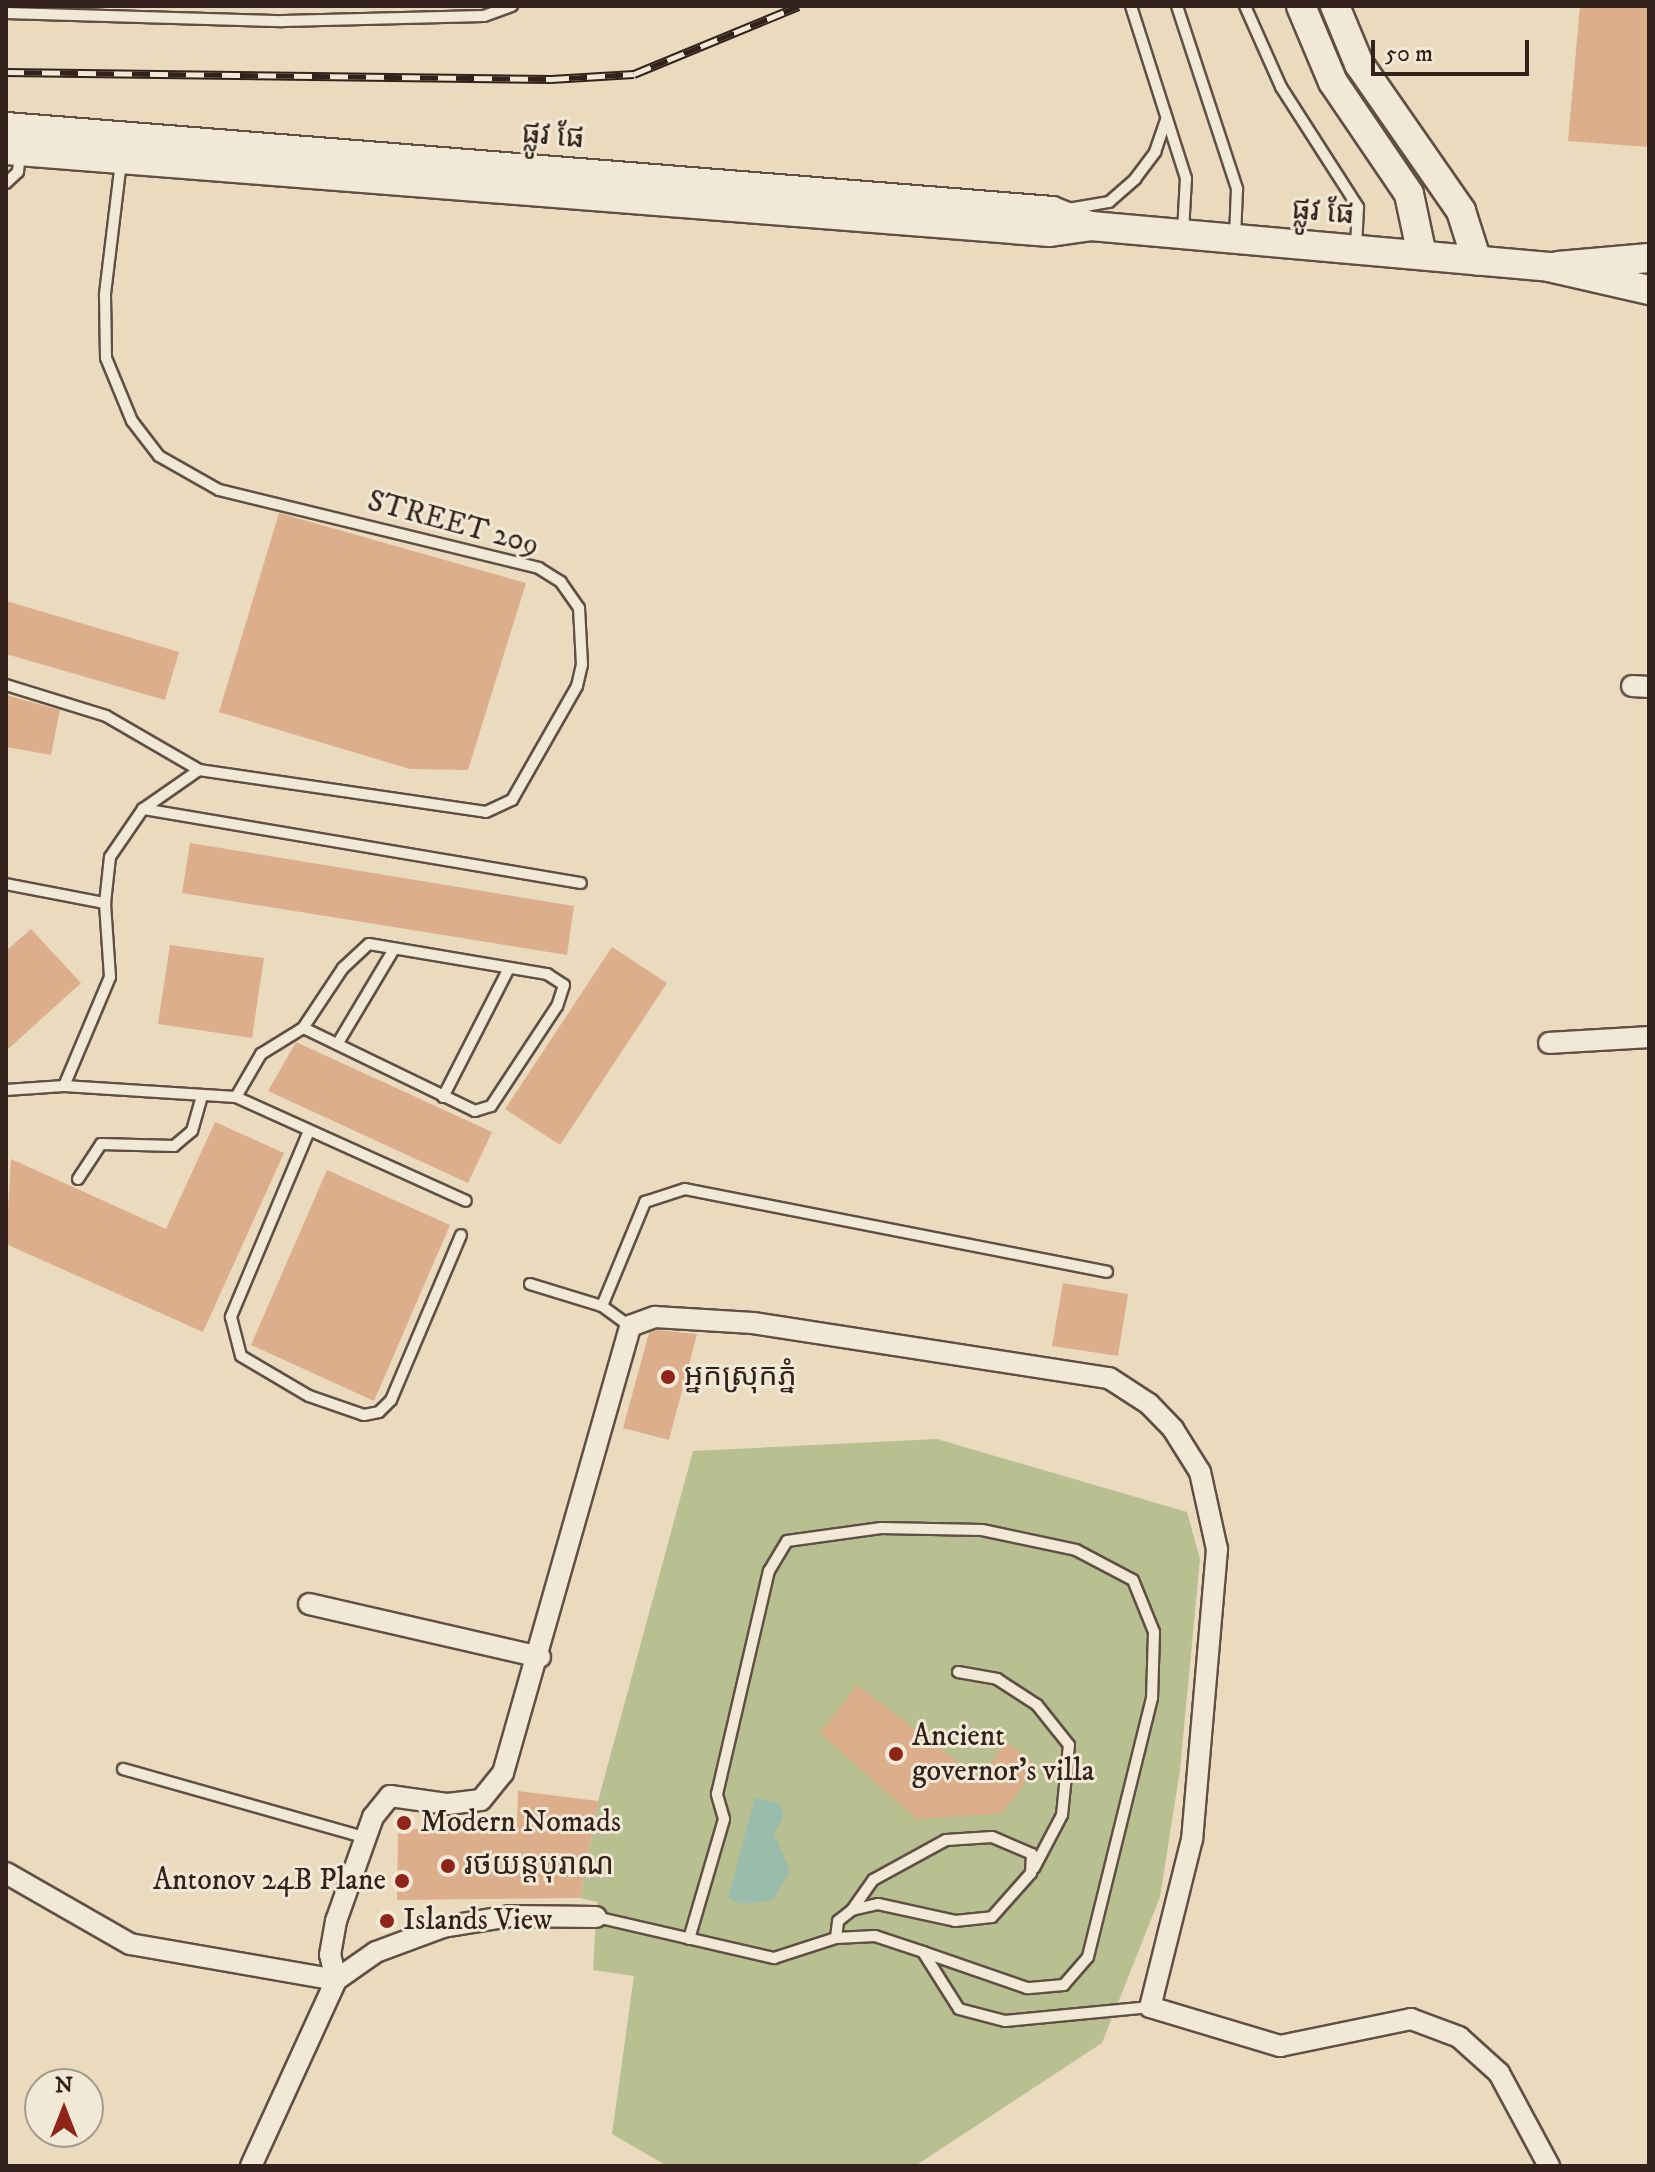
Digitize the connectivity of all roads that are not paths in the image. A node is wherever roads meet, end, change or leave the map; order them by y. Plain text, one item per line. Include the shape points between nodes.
1 (512, 6) edge
2 (1131, 6) edge
3 (1177, 6) edge
4 (1245, 6) edge
5 (1301, 6) edge
6 (1335, 6) edge
7 (6, 13) edge
8 (1167, 118) junction
9 (11, 142) edge
10 (121, 161) junction
11 (6, 183) edge
12 (1052, 211) junction
13 (1091, 226) junction
14 (1182, 234) junction
15 (1235, 239) junction
16 (1356, 250) junction
17 (1422, 255) junction
18 (1649, 258) edge
19 (1477, 261) junction
20 (1549, 267) junction
21 (1649, 290) edge
22 (6, 685) edge
23 (199, 770) junction
24 (143, 809) junction
25 (581, 883) dead end
26 (6, 884) edge
27 (105, 903) junction
28 (394, 949) junction
29 (509, 968) junction
30 (303, 1028) junction
31 (1649, 1037) edge
32 (338, 1043) junction
33 (1549, 1043) dead end
34 (64, 1086) junction
35 (6, 1090) edge
36 (202, 1095) junction
37 (236, 1097) junction
38 (443, 1097) junction
39 (309, 1131) junction
40 (78, 1179) dead end
41 (466, 1201) dead end
42 (461, 1235) dead end
43 (1107, 1272) dead end
44 (530, 1284) dead end
45 (602, 1306) junction
46 (630, 1326) junction
47 (309, 1604) dead end
48 (540, 1657) junction
49 (958, 1672) dead end
50 (123, 1769) dead end
51 (363, 1837) junction
52 (6, 1873) edge
53 (1031, 1873) junction
54 (852, 1910) junction
55 (596, 1917) joint
56 (836, 1938) junction
57 (689, 1939) junction
58 (923, 1952) junction
59 (336, 1980) junction
60 (1150, 2007) junction
61 (251, 2166) edge
62 (1549, 2166) edge

1 - 7 lane via 484,16 283,21
2 - 8 lane
3 - 15 lane via 1237,189
4 - 16 lane via 1281,87 1358,207
5 - 17 street via 1327,72 1409,194
6 - 19 street via 1359,64 1461,211
8 - 12 lane via 1155,152 1109,202
8 - 14 lane via 1186,178
9 - 10 street, ផ្លូវ ផែ
9 - 11 lane via 18,172
9 - 12 street, ផ្លូវ ផែ
10 - 13 street, ផ្លូវ ផែ via 1050,232
10 - 23 lane, STREET 209 via 103,318 106,358 132,421 159,456 219,490 539,568 570,592 582,626 577,686 512,800 499,808 425,806
12 - 13 street, ផ្លូវ ផែ
13 - 14 street, ផ្លូវ ផែ
14 - 15 street, ផ្លូវ ផែ
15 - 16 street, ផ្លូវ ផែ
16 - 17 street, ផ្លូវ ផែ
17 - 19 street, ផ្លូវ ផែ
18 - 20 street, ផ្លូវ ផែ
19 - 20 street, ផ្លូវ ផែ
20 - 21 street, ផ្លូវ ផែ
22 - 23 lane via 106,716
23 - 24 lane
24 - 25 lane
24 - 27 lane via 110,857
26 - 27 lane
27 - 34 lane via 110,977
28 - 29 lane
28 - 30 lane via 369,944 343,968
28 - 32 lane
29 - 38 lane
29 - 38 lane via 547,974 564,985 557,1006 491,1106 475,1111
30 - 32 lane
30 - 37 lane via 261,1054
31 - 33 street
32 - 38 lane
34 - 35 lane
34 - 36 lane
36 - 37 lane
36 - 40 lane via 192,1131 174,1146 101,1144
37 - 39 lane
39 - 41 lane
39 - 42 lane via 231,1317 241,1356 309,1396 364,1415 379,1412 391,1400
43 - 45 lane via 685,1189 645,1202
44 - 45 lane
45 - 46 lane
46 - 48 street
46 - 60 street via 655,1317 753,1323 1109,1378 1149,1404 1173,1429 1200,1472 1217,1549 1192,1839
47 - 48 street
48 - 51 street via 503,1773 481,1800 448,1804 390,1796
49 - 53 lane via 997,1679 1037,1705 1069,1745 1062,1815
50 - 51 lane
51 - 59 street via 336,1921 330,1955
52 - 59 street via 130,1944
53 - 54 lane via 992,1917 955,1921 878,1904
53 - 54 lane via 1032,1854 1014,1843 992,1837 946,1840 873,1880
54 - 56 lane via 838,1921
55 - 57 lane
55 - 59 street via 511,1916 443,1927 376,1952
56 - 57 lane via 774,1958
56 - 58 lane via 875,1936
57 - 58 lane via 724,1819 717,1794 769,1571 787,1541 881,1528 982,1530 1076,1550 1133,1580 1154,1632 1152,1698 1088,1957 1064,1985 1027,1988
58 - 60 lane via 959,2009 1005,2021
59 - 61 street
60 - 62 street via 1280,2046 1411,2019 1459,2037 1499,2073

